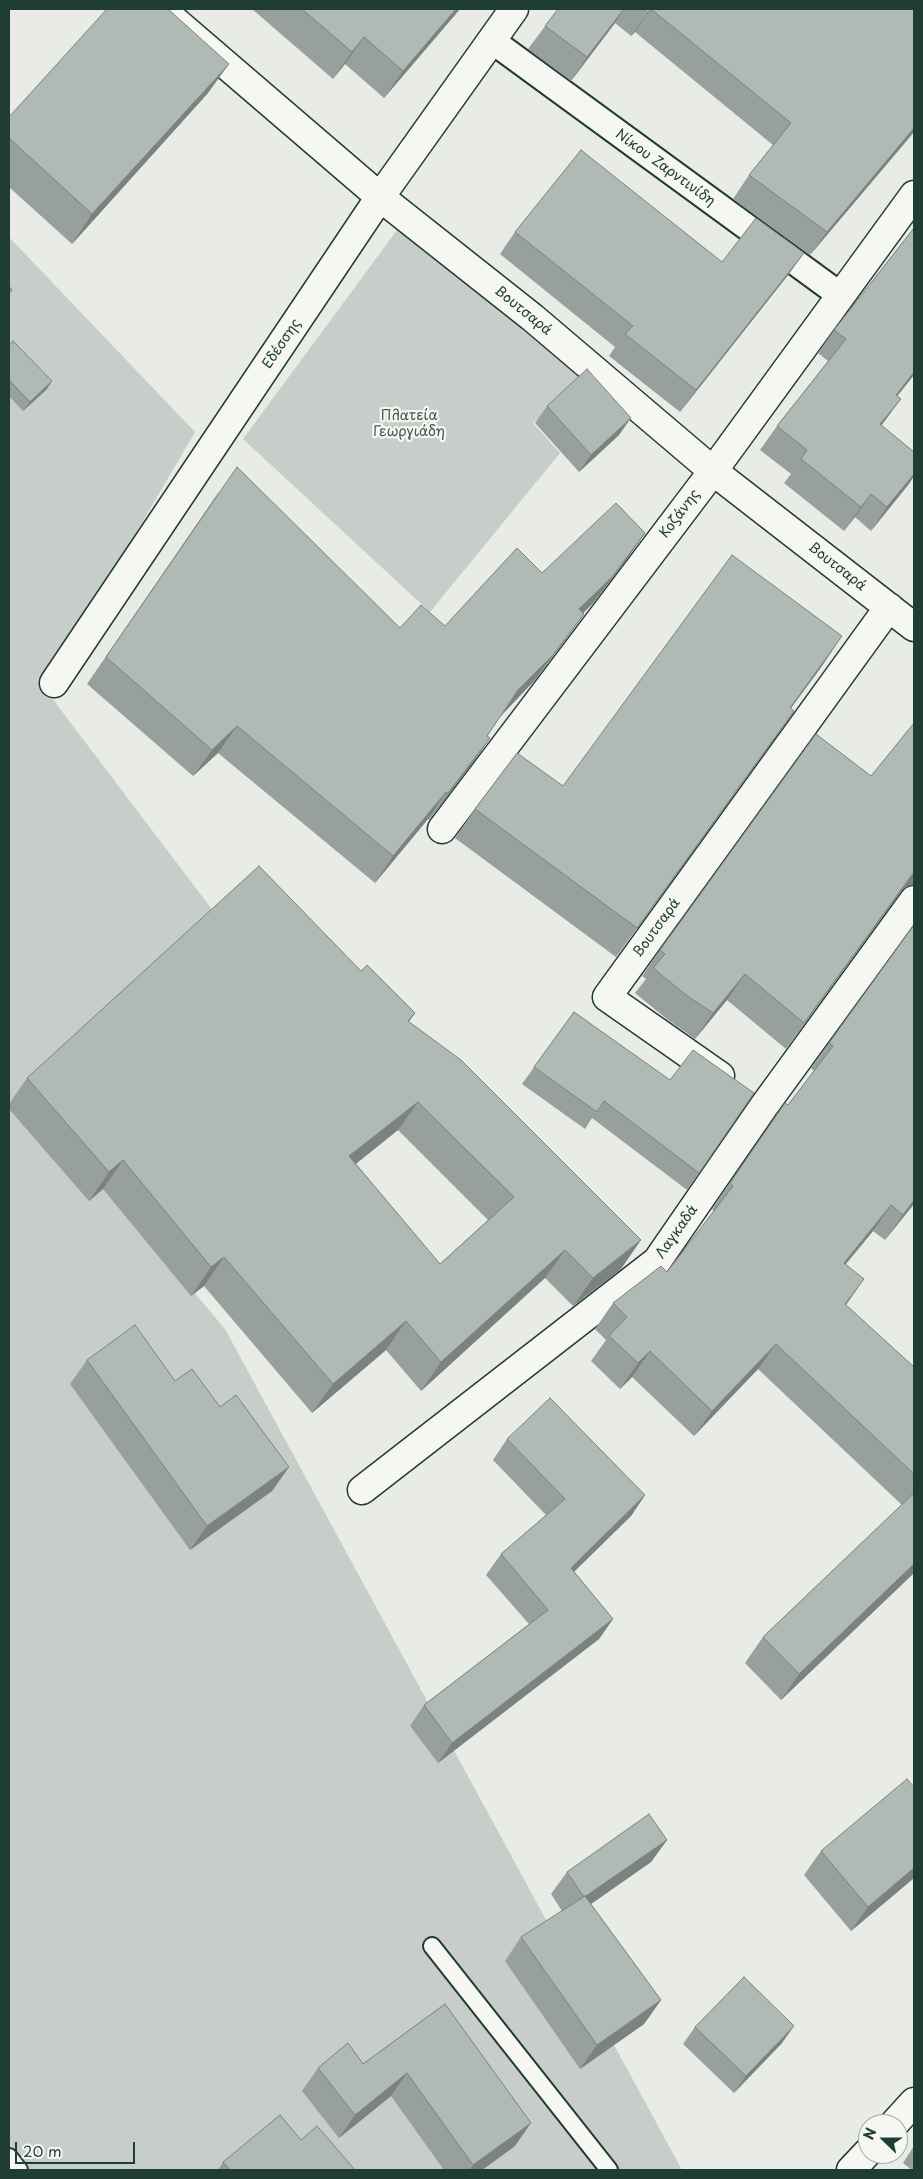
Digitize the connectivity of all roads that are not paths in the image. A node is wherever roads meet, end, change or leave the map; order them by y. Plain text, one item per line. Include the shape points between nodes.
1 (161, 9) edge
2 (514, 9) edge
3 (491, 40) junction
4 (914, 195) edge
5 (380, 197) junction
6 (840, 295) junction
7 (713, 471) junction
8 (889, 607) junction
9 (914, 627) edge
10 (54, 683) dead end
11 (442, 829) dead end
12 (914, 900) edge
13 (764, 1106) junction
14 (362, 1490) dead end
15 (432, 1946) dead end
16 (914, 2102) edge
17 (903, 2114) edge
18 (9, 2157) edge
19 (19, 2170) edge
20 (609, 2170) edge

1 - 5 street, Βουτσαρά
2 - 3 street, Εδέσσης
3 - 5 street, Εδέσσης
3 - 6 street, Νίκου Ζαρντινίδη
4 - 6 street, Κοζάνης
5 - 7 street, Βουτσαρά via 533,318
5 - 10 street, Εδέσσης
6 - 7 street, Κοζάνης
7 - 8 street, Βουτσαρά
7 - 11 street, Κοζάνης
8 - 9 street, Βουτσαρά
8 - 13 street, Βουτσαρά via 607,997
12 - 13 street, Λαγκαδά
13 - 14 street, Λαγκαδά via 658,1261
15 - 20 lane
16 - 17 street
18 - 19 lane

